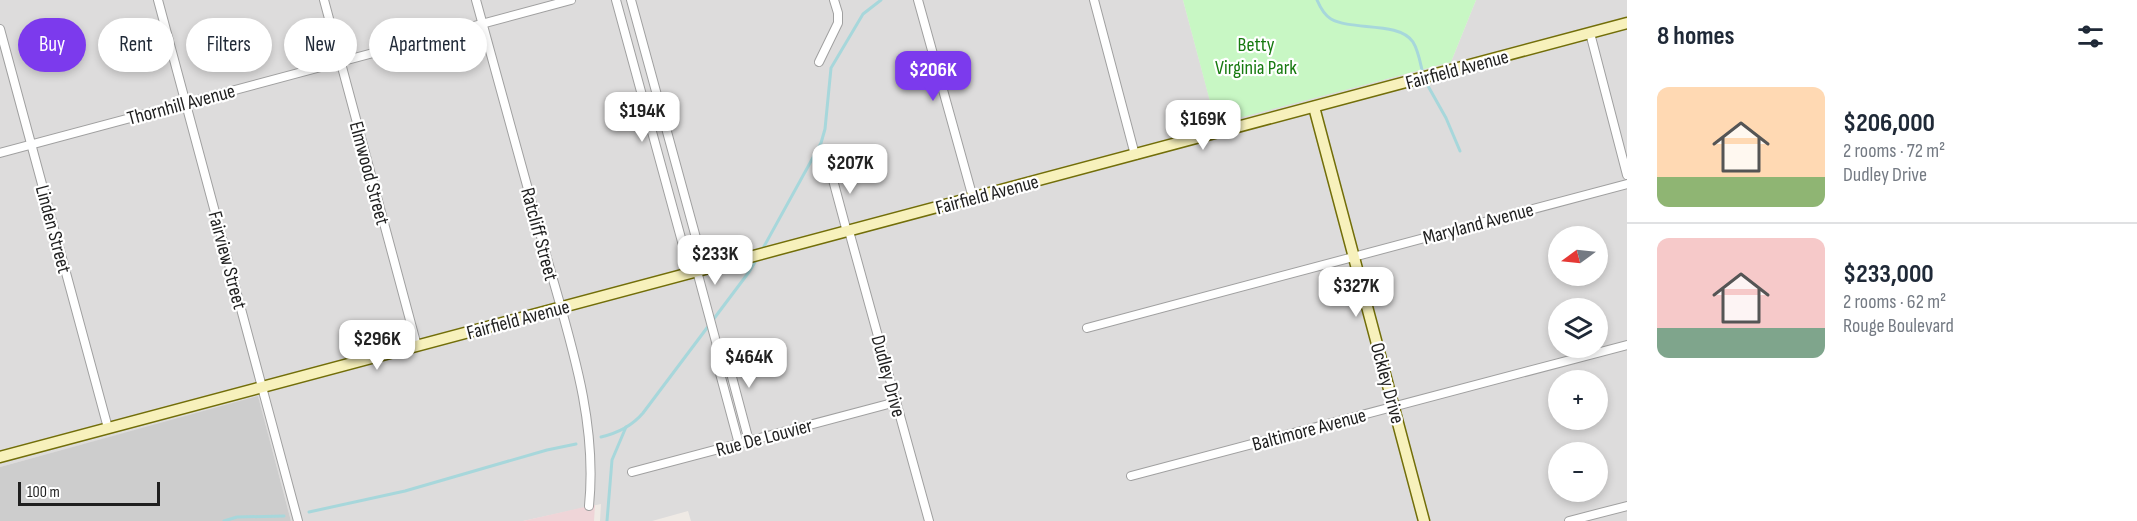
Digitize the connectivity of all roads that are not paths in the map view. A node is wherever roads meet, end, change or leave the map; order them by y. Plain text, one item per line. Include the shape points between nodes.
1 (158, 0) edge
2 (324, 0) edge
3 (476, 0) edge
4 (572, 0) edge
5 (616, 0) edge
6 (631, 0) edge
7 (834, 0) edge
8 (918, 0) edge
9 (1094, 0) edge
10 (329, 18) edge
11 (481, 18) edge
12 (487, 23) edge
13 (1627, 23) edge
14 (0, 30) edge
15 (1590, 33) junction
16 (487, 39) edge
17 (819, 62) dead end
18 (306, 72) edge
19 (343, 72) edge
20 (186, 103) junction
21 (1314, 107) junction
22 (667, 131) junction
23 (653, 134) junction
24 (32, 145) junction
25 (0, 153) edge
26 (1135, 155) junction
27 (829, 165) dead end
28 (1627, 175) edge
29 (1627, 184) edge
30 (973, 198) junction
31 (848, 231) junction
32 (1354, 256) junction
33 (696, 267) junction
34 (561, 307) junction
35 (1087, 328) dead end
36 (1627, 345) edge
37 (417, 346) junction
38 (719, 353) junction
39 (262, 387) junction
40 (896, 402) junction
41 (1394, 407) junction
42 (108, 428) junction
43 (749, 441) junction
44 (739, 444) junction
45 (0, 457) edge
46 (632, 472) dead end
47 (1131, 476) dead end
48 (588, 506) dead end
49 (1627, 506) edge
50 (298, 521) edge
51 (929, 521) edge
52 (1424, 521) edge
53 (1569, 521) edge

1 - 20 street, Fairview Street
2 - 10 street, Elmwood Street
3 - 11 street, Ratcliff Street
4 - 12 street, Thornhill Avenue
5 - 23 street
6 - 22 street
7 - 17 street via 838,23
8 - 30 street
9 - 26 street
13 - 15 street, Fairfield Avenue
14 - 24 street, Linden Street
15 - 21 street, Fairfield Avenue
15 - 28 street
16 - 34 street, Ratcliff Street
18 - 20 street, Thornhill Avenue
19 - 37 street, Elmwood Street
20 - 24 street, Thornhill Avenue
20 - 39 street, Fairview Street
21 - 26 street, Fairfield Avenue
21 - 32 street, Ockley Drive
22 - 23 street
22 - 33 street via 701,256
23 - 33 street via 687,260
24 - 25 street, Thornhill Avenue
24 - 42 street, Linden Street
26 - 30 street, Fairfield Avenue
27 - 31 street, Dudley Drive
29 - 32 street, Maryland Avenue
30 - 31 street, Fairfield Avenue
31 - 33 street, Fairfield Avenue
31 - 40 street, Dudley Drive
32 - 35 street, Maryland Avenue
32 - 41 street, Ockley Drive
33 - 34 street, Fairfield Avenue
33 - 38 street
34 - 37 street, Fairfield Avenue
34 - 48 street, Ratcliff Street via 586,409 591,447
36 - 41 street, Baltimore Avenue
37 - 39 street, Fairfield Avenue
38 - 43 street via 728,362
38 - 44 street via 718,366
39 - 42 street, Fairfield Avenue
39 - 50 street, Fairview Street
40 - 43 street, Rue De Louvier
40 - 51 street, Dudley Drive
41 - 47 street, Baltimore Avenue
41 - 52 street, Ockley Drive
42 - 45 street, Fairfield Avenue
43 - 44 street, Rue De Louvier
44 - 46 street, Rue De Louvier
49 - 53 street

